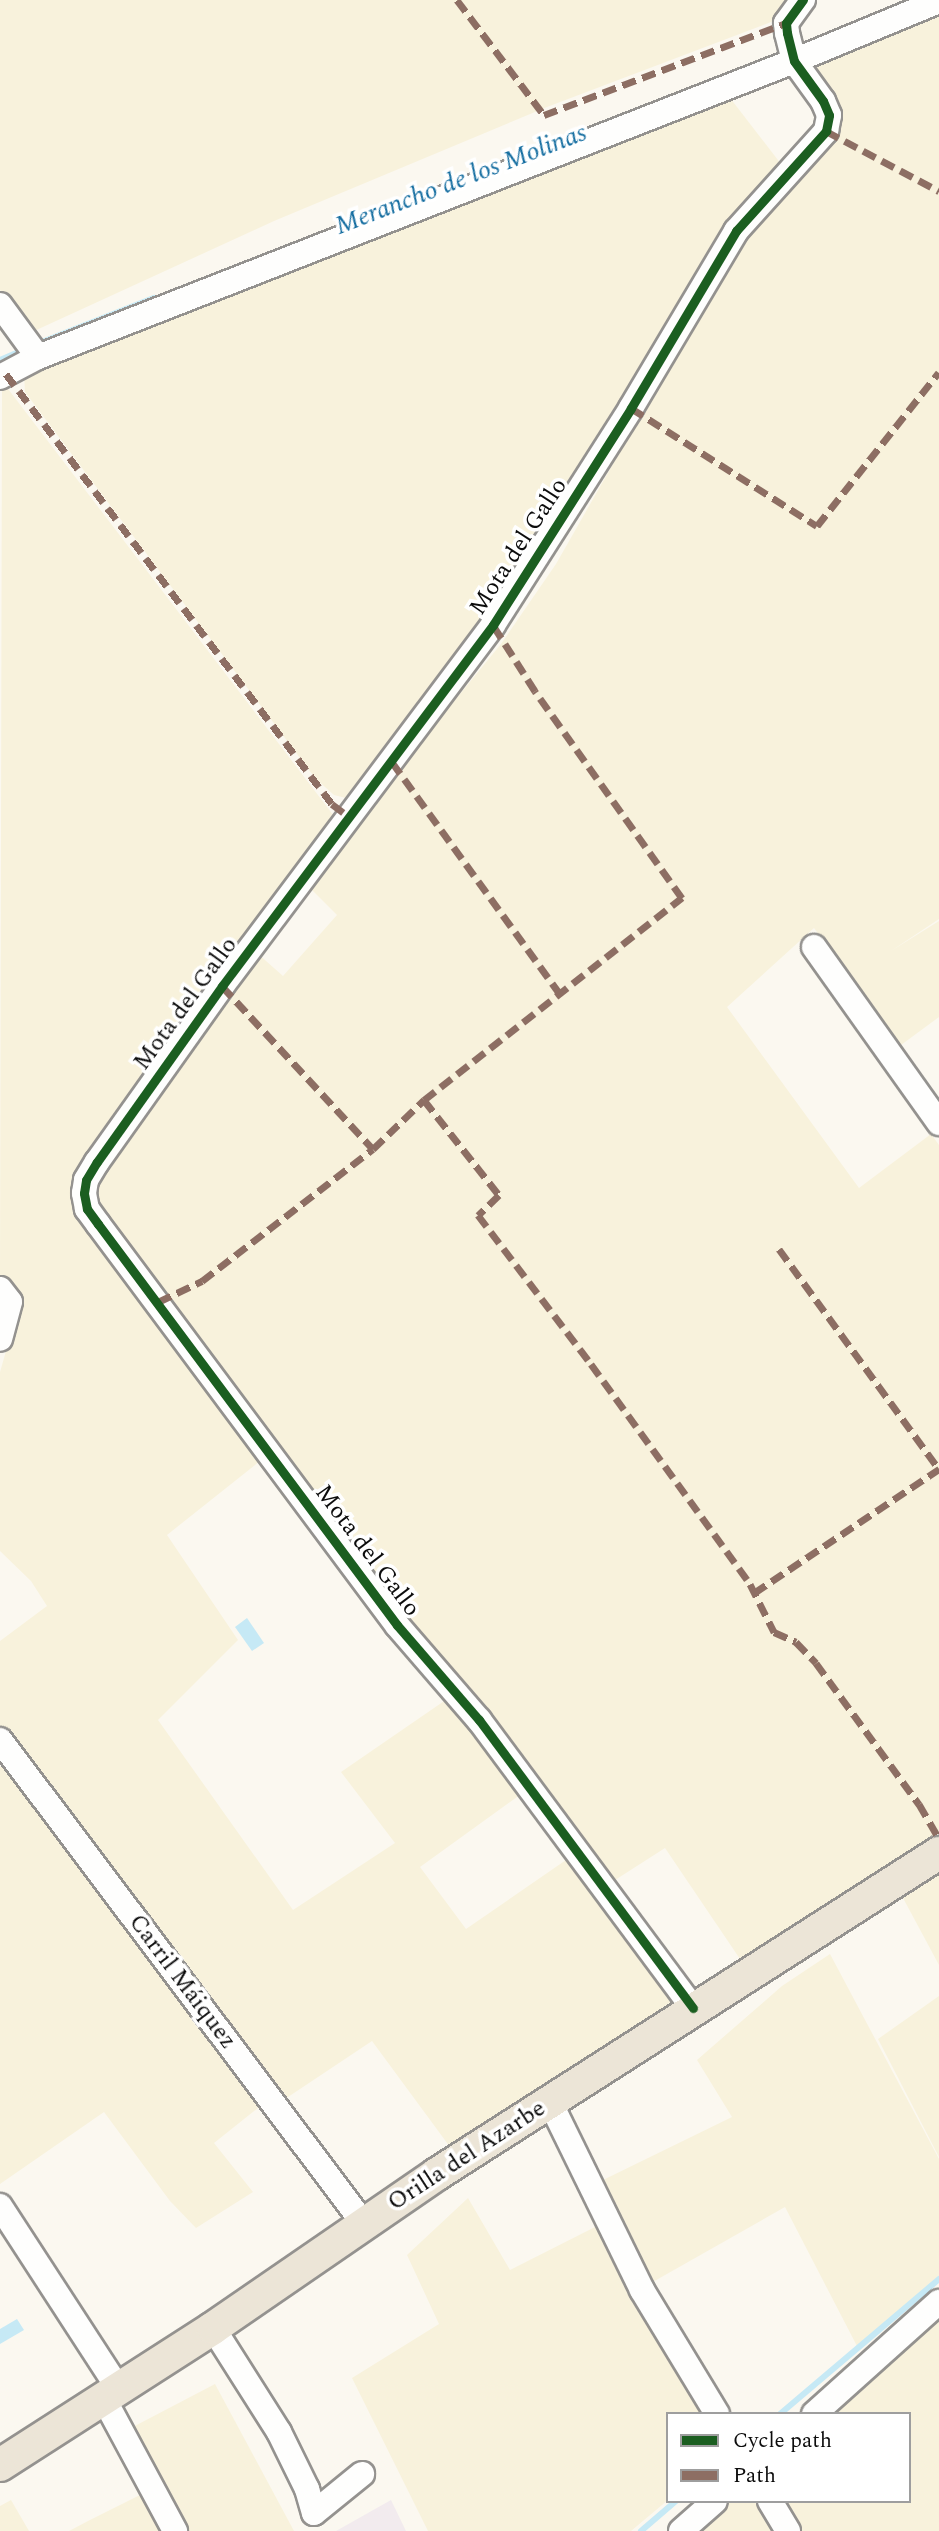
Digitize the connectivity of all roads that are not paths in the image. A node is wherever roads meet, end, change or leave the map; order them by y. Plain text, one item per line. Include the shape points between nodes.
1 (803, 0) edge
2 (939, 1) edge
3 (790, 49) junction
4 (0, 305) edge
5 (33, 350) junction
6 (0, 377) edge
7 (814, 947) dead end
8 (939, 1123) edge
9 (0, 1289) edge
10 (0, 1339) edge
11 (0, 1740) edge
12 (939, 1853) edge
13 (693, 2008) junction
14 (550, 2102) junction
15 (0, 2206) edge
16 (364, 2224) junction
17 (939, 2302) edge
18 (213, 2328) junction
19 (111, 2394) junction
20 (716, 2412) edge
21 (816, 2412) edge
22 (0, 2465) edge
23 (362, 2473) dead end
24 (713, 2503) edge
25 (771, 2503) edge
26 (175, 2531) edge
27 (681, 2531) edge
28 (788, 2531) edge

1 - 3 street via 786,23
2 - 3 street
3 - 5 street
3 - 13 street, Mota del Gallo via 823,101 829,116 826,131 736,231 631,408 493,625 222,986 97,1162 84,1193 97,1224 389,1614 479,1720
4 - 5 street
5 - 6 street
7 - 8 street
9 - 10 street via 10,1302
11 - 16 street, Carril Máiquez
12 - 13 main road, Orilla del Azarbe
13 - 14 main road, Orilla del Azarbe
14 - 16 main road, Orilla del Azarbe
14 - 20 street via 642,2290
15 - 19 street
16 - 18 main road, Orilla del Azarbe
17 - 21 street
18 - 19 main road, Orilla del Azarbe
18 - 23 street via 279,2432 314,2513
19 - 22 main road, Orilla del Azarbe
19 - 26 street
24 - 27 street
25 - 28 street

